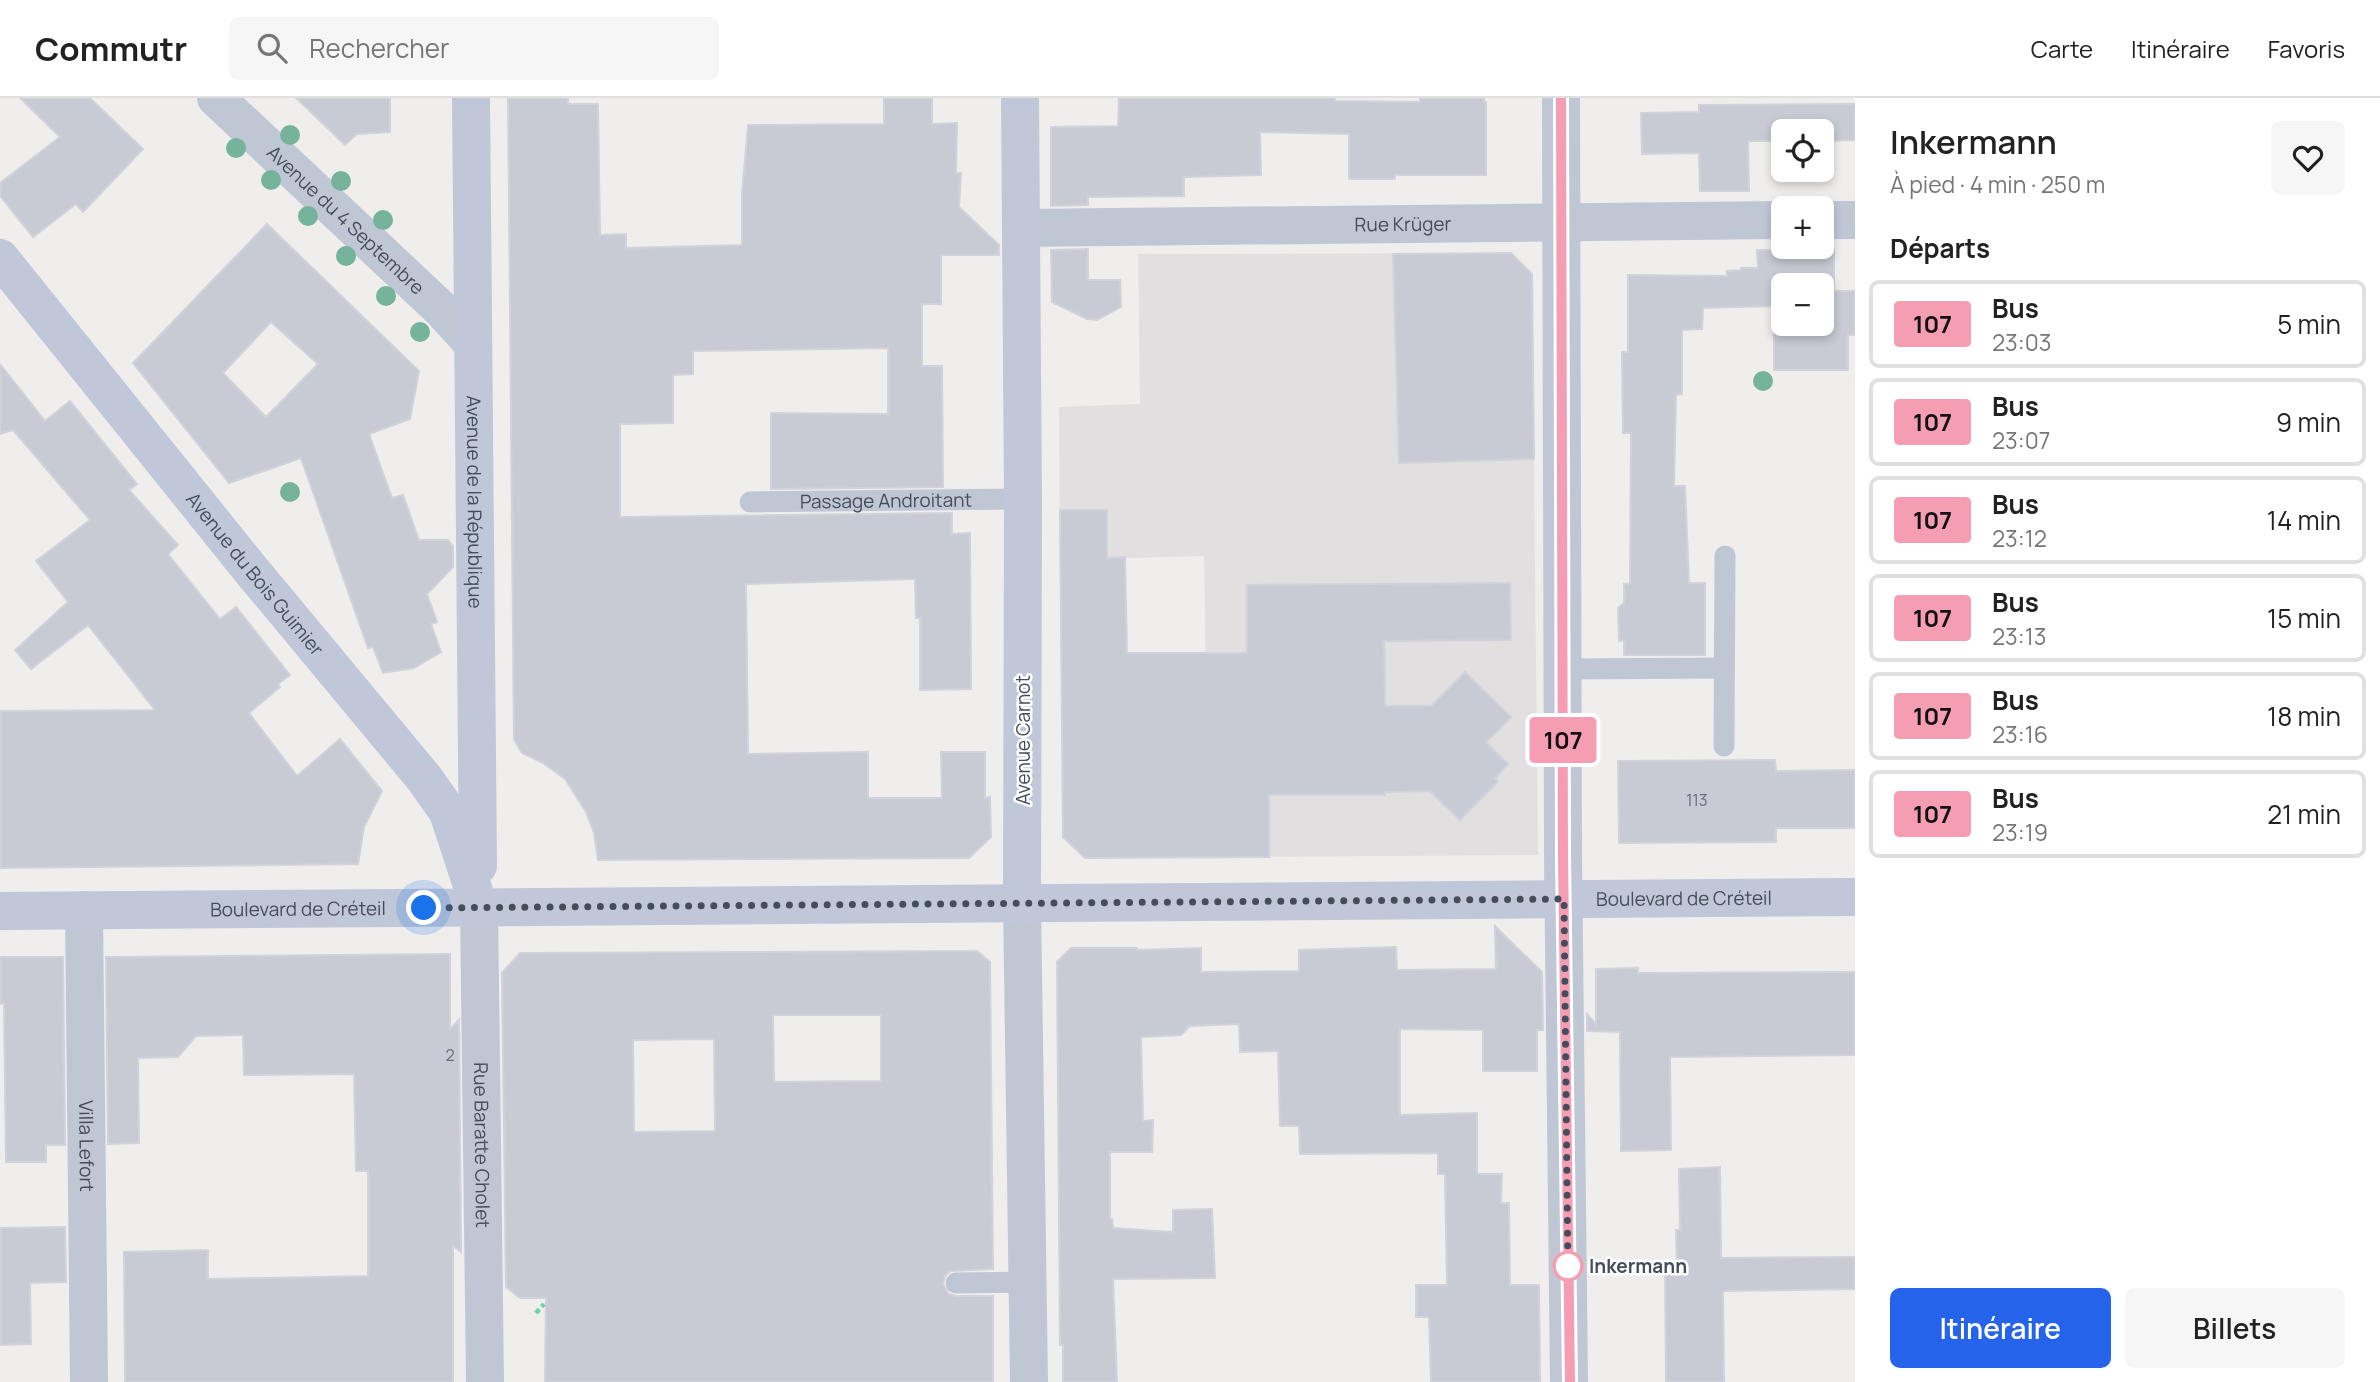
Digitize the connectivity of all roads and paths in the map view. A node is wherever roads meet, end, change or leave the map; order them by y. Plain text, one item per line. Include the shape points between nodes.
1 (216, 98) edge
2 (471, 98) edge
3 (1020, 98) edge
4 (1560, 98) edge
5 (1771, 220) edge
6 (1834, 220) edge
7 (1855, 220) edge
8 (1560, 221) junction
9 (1021, 228) junction
10 (0, 258) edge
11 (473, 344) junction
12 (1023, 499) junction
13 (750, 502) dead end
14 (1725, 556) dead end
15 (1724, 668) junction
16 (1563, 669) junction
17 (1724, 746) dead end
18 (1855, 897) edge
19 (1564, 899) junction
20 (1022, 903) junction
21 (479, 907) junction
22 (84, 910) junction
23 (0, 911) edge
24 (1028, 1282) junction
25 (956, 1283) dead end
26 (544, 1304) dead end
27 (536, 1313) dead end
28 (89, 1382) edge
29 (485, 1382) edge
30 (1029, 1382) edge
31 (1569, 1382) edge

1 - 11 street, Avenue du 4 Septembre
2 - 11 street, Avenue de la République
3 - 9 street, Avenue Carnot
4 - 8 street
5 - 8 street, Rue Krüger
6 - 7 street
8 - 9 street, Rue Krüger
8 - 16 street
9 - 12 street, Avenue Carnot
10 - 21 street, Avenue du Bois Guimier via 424,778 448,812
11 - 21 street, Avenue de la République
12 - 13 lane, Passage Androitant
12 - 20 street, Avenue Carnot
14 - 15 lane
15 - 16 lane
15 - 17 lane
16 - 19 street
18 - 19 street, Boulevard de Créteil
19 - 20 street, Boulevard de Créteil
19 - 31 street
20 - 21 street, Boulevard de Créteil
20 - 24 street, Avenue Carnot
21 - 22 street, Boulevard de Créteil
21 - 29 street, Rue Baratte Cholet
22 - 23 street, Boulevard de Créteil
22 - 28 street, Villa Lefort
24 - 25 lane
24 - 30 street, Avenue Carnot
26 - 27 path

